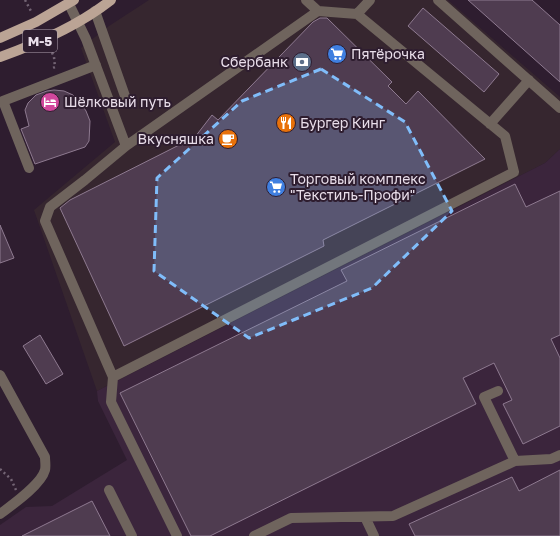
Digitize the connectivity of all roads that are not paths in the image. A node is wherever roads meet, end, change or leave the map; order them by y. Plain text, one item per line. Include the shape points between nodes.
1 (111, 0) edge
2 (306, 0) edge
3 (370, 0) edge
4 (438, 0) edge
5 (71, 2) edge
6 (318, 11) junction
7 (95, 12) junction
8 (357, 14) junction
9 (78, 22) junction
10 (0, 38) edge
11 (0, 57) edge
12 (96, 66) junction
13 (529, 80) junction
14 (125, 96) dead end
15 (560, 108) edge
16 (490, 124) junction
17 (126, 146) junction
18 (29, 168) dead end
19 (0, 375) edge
20 (113, 377) junction
21 (498, 390) dead end
22 (560, 454) edge
23 (515, 461) junction
24 (109, 490) dead end
25 (0, 514) edge
26 (365, 517) junction
27 (132, 536) edge
28 (177, 536) edge
29 (254, 536) edge
30 (374, 536) edge

1 - 7 main road, М-5
2 - 6 lane
3 - 8 lane
4 - 13 lane
5 - 9 lane
5 - 10 main road, М-5
6 - 8 lane
6 - 17 lane
7 - 9 main road, М-5
7 - 14 lane
8 - 16 lane
9 - 11 main road, М-5 via 45,39
9 - 12 lane
12 - 17 lane
12 - 18 lane via 3,101
13 - 15 lane
13 - 16 lane
16 - 20 lane via 505,136 514,172
17 - 20 lane via 50,207 45,221
19 - 25 lane via 45,457 45,470 38,480
20 - 28 lane via 111,402
21 - 23 lane via 484,397
22 - 23 lane via 551,459
23 - 26 lane via 393,516
24 - 27 lane
26 - 29 lane via 291,518
26 - 30 lane

